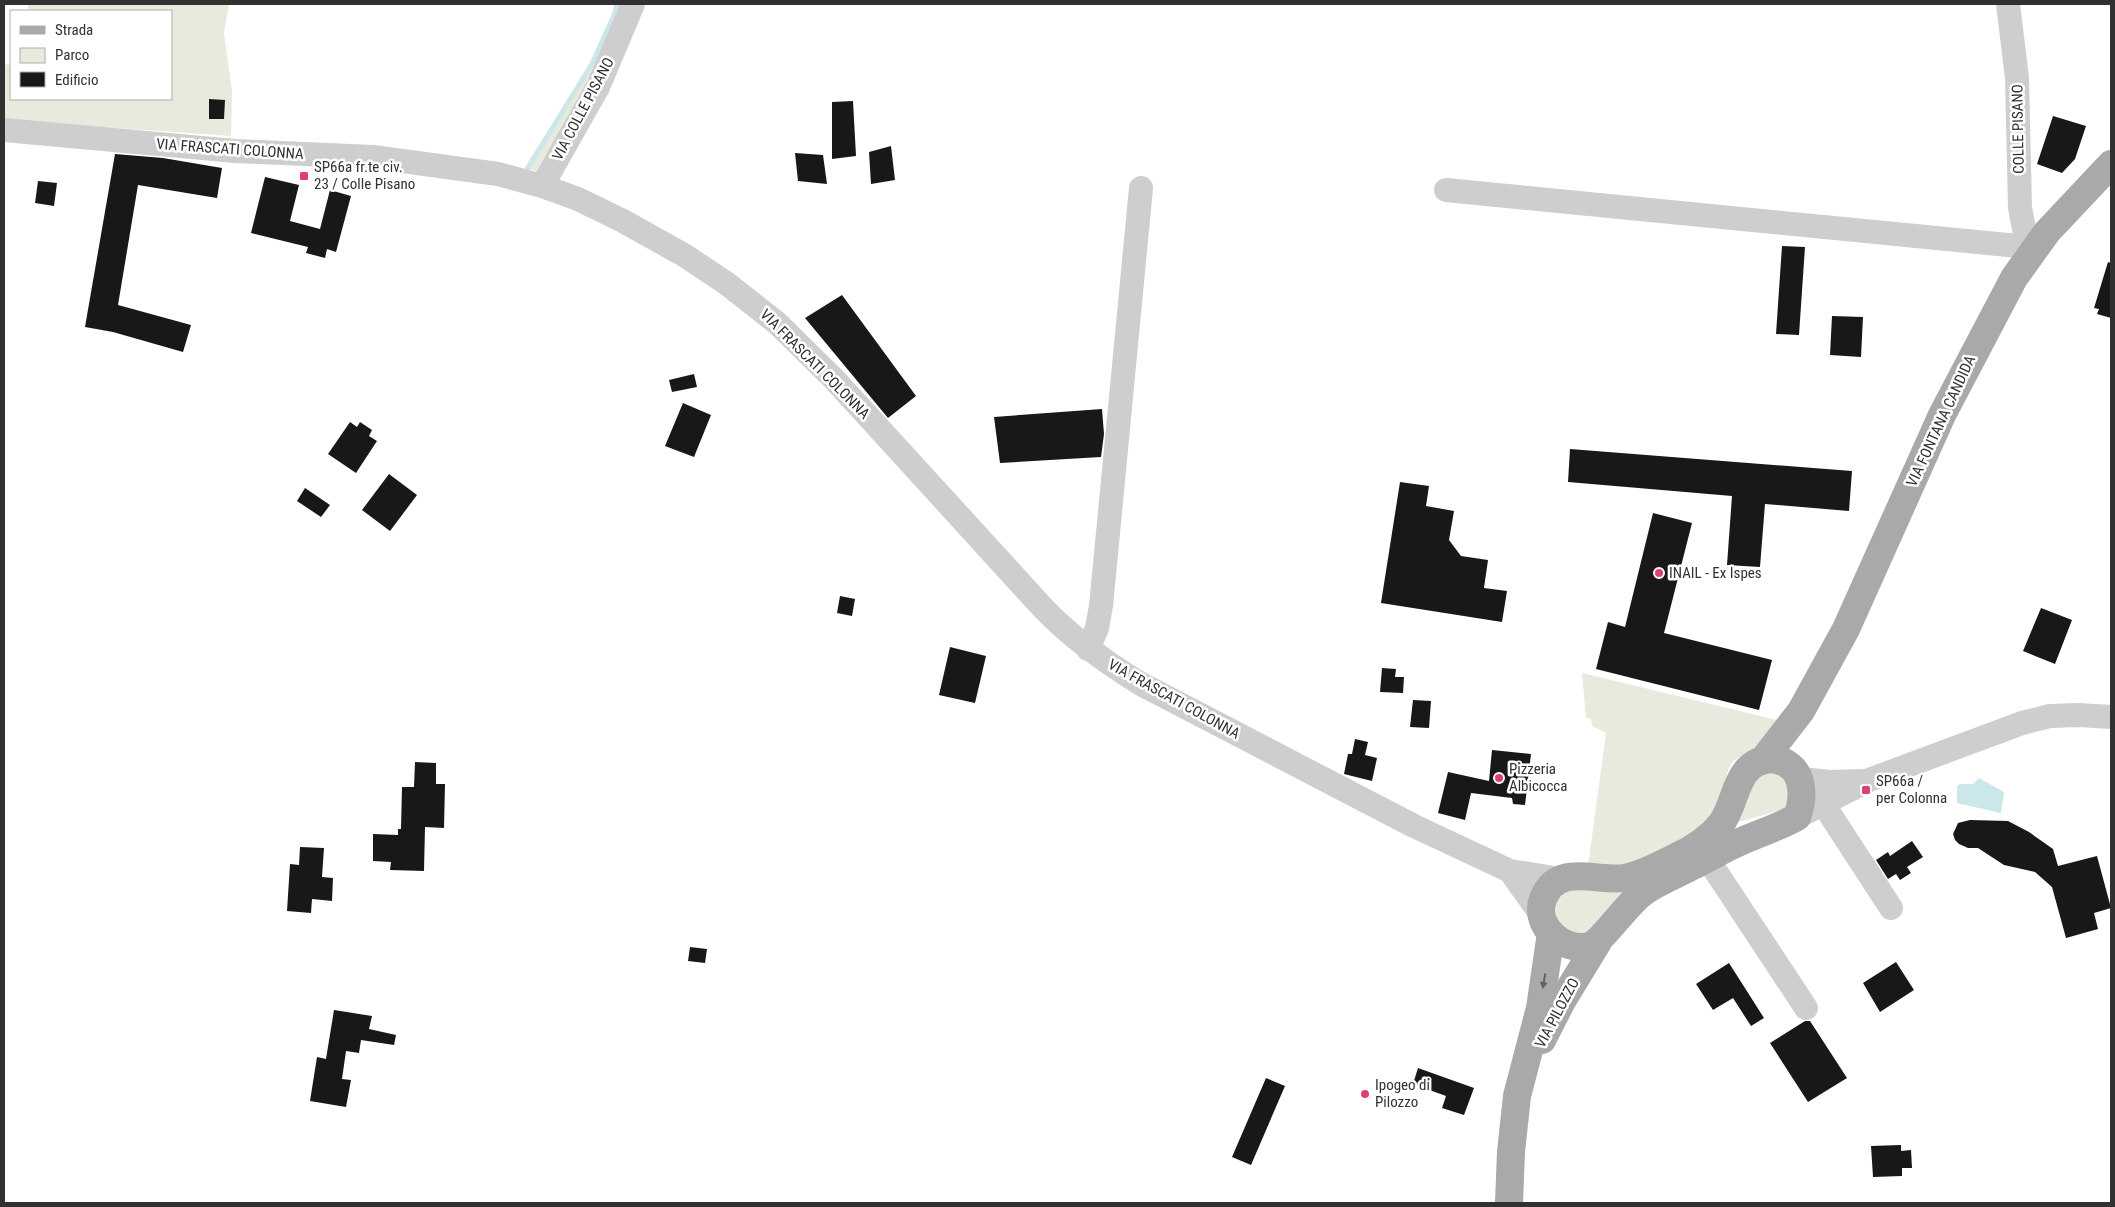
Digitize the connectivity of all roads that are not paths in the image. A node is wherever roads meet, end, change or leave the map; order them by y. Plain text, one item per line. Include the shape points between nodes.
1 (633, 4) edge
2 (2008, 4) edge
3 (4, 130) edge
4 (2111, 164) edge
5 (542, 186) junction
6 (1141, 188) dead end
7 (1446, 190) dead end
8 (2029, 251) junction
9 (1088, 649) junction
10 (1807, 702) junction
11 (2111, 718) edge
12 (1763, 760) junction
13 (1798, 775) junction
14 (1869, 780) junction
15 (1822, 802) junction
16 (1797, 817) junction
17 (1707, 858) junction
18 (1510, 871) junction
19 (1560, 879) junction
20 (1891, 908) dead end
21 (1547, 924) junction
22 (1598, 942) junction
23 (1806, 1008) dead end
24 (1519, 1086) junction
25 (1509, 1203) edge

1 - 5 street, VIA COLLE PISANO via 598,87
2 - 8 street, COLLE PISANO via 2017,78 2020,208
3 - 5 street, VIA FRASCATI COLONNA via 235,151 373,157 498,174
4 - 8 main road, VIA FONTANA CANDIDA
5 - 9 street, VIA FRASCATI COLONNA via 578,199 684,255 778,323 834,379 1043,608
6 - 9 street via 1101,606
7 - 8 street
8 - 10 main road, VIA FONTANA CANDIDA via 1958,383 1861,597
9 - 18 street, VIA FRASCATI COLONNA via 1141,684 1414,826
10 - 12 main road, VIA FONTANA CANDIDA
10 - 13 main road, VIA FONTANA CANDIDA
11 - 14 street via 2050,716 2022,723
12 - 13 main road via 1780,761
12 - 19 main road, VIA FRASCATI COLONNA via 1741,777 1730,809 1720,825 1693,848 1632,876 1608,879 1575,875
13 - 14 street via 1830,782
13 - 16 main road via 1802,796
14 - 15 street
15 - 16 street
15 - 20 street
16 - 17 main road
17 - 22 main road via 1640,895
17 - 23 street
18 - 19 street, VIA FRASCATI COLONNA
18 - 21 street, VIA FRASCATI COLONNA
19 - 21 main road via 1545,895 1541,906
21 - 22 main road, VIA FRASCATI COLONNA via 1563,943 1574,947 1587,947
21 -> 24 main road, VIA PILOZZO via 1540,1008
22 - 24 main road, VIA PILOZZO via 1562,1001
24 - 25 main road, VIA PILOZZO

